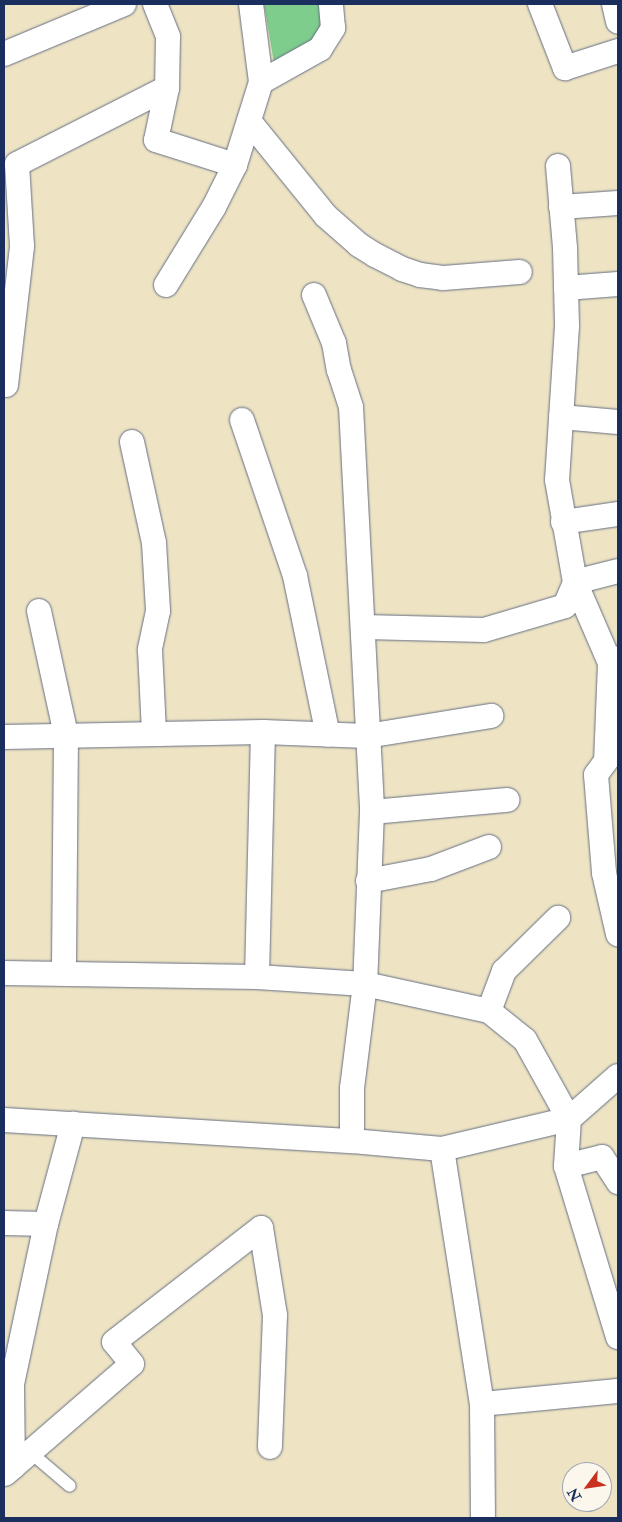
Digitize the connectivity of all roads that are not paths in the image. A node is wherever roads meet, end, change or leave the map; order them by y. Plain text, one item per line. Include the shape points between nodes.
1 (124, 4) edge
2 (156, 4) edge
3 (251, 4) edge
4 (331, 4) edge
5 (540, 4) edge
6 (614, 4) edge
7 (618, 22) edge
8 (618, 51) edge
9 (4, 54) edge
10 (261, 82) junction
11 (167, 88) junction
12 (249, 121) junction
13 (235, 165) junction
14 (558, 166) dead end
15 (618, 203) edge
16 (561, 207) junction
17 (520, 272) dead end
18 (618, 284) edge
19 (166, 285) dead end
20 (566, 288) junction
21 (314, 295) dead end
22 (6, 385) dead end
23 (561, 417) junction
24 (242, 420) dead end
25 (618, 422) edge
26 (132, 442) dead end
27 (618, 514) edge
28 (563, 522) junction
29 (618, 571) edge
30 (575, 582) junction
31 (39, 611) dead end
32 (364, 627) junction
33 (614, 661) edge
34 (491, 716) dead end
35 (262, 732) junction
36 (154, 733) junction
37 (66, 735) junction
38 (328, 735) junction
39 (367, 736) junction
40 (4, 737) edge
41 (507, 800) dead end
42 (372, 812) junction
43 (489, 847) dead end
44 (368, 881) junction
45 (558, 918) dead end
46 (618, 934) edge
47 (4, 973) edge
48 (64, 973) junction
49 (257, 977) junction
50 (365, 984) junction
51 (489, 1011) junction
52 (618, 1076) edge
53 (569, 1119) junction
54 (4, 1120) edge
55 (73, 1124) junction
56 (352, 1141) junction
57 (442, 1149) junction
58 (566, 1166) junction
59 (618, 1182) edge
60 (4, 1223) edge
61 (46, 1224) junction
62 (618, 1336) edge
63 (618, 1391) edge
64 (482, 1404) junction
65 (270, 1447) dead end
66 (15, 1465) edge
67 (70, 1486) dead end
68 (483, 1518) edge

1 - 9 street
2 - 11 street via 168,37
3 - 10 street
4 - 10 street via 333,28 320,49
5 - 8 street via 565,68
6 - 7 street
10 - 12 street
11 - 13 street via 156,140
11 - 22 street via 17,164 22,246
12 - 13 street
12 - 17 street via 326,216 375,255 402,269 443,278
13 - 19 street via 214,207
14 - 16 street
15 - 16 street
16 - 20 street
18 - 20 street
20 - 23 street
21 - 32 street via 334,343 351,407
23 - 25 street
23 - 28 street via 557,480
24 - 38 street via 295,576
26 - 36 street via 154,543 158,611 150,650
27 - 28 street
28 - 30 street
29 - 30 street
30 - 32 street via 565,606 484,630
30 - 33 street
31 - 37 street
32 - 39 street
33 - 46 street via 606,762 596,775 604,873
34 - 39 street
35 - 36 street
35 - 38 street
35 - 49 street
36 - 37 street
37 - 40 street
37 - 48 street
38 - 39 street
39 - 42 street
41 - 42 street
42 - 44 street
43 - 44 street via 431,869
44 - 50 street
45 - 51 street via 504,971
47 - 48 street
48 - 49 street
49 - 50 street
50 - 51 street
50 - 56 street via 352,1088
51 - 53 street via 525,1040
52 - 53 street
53 - 57 street
53 - 58 street
54 - 55 street
55 - 56 street
55 - 61 street
56 - 57 street
57 - 64 street
58 - 59 street via 602,1157
58 - 62 street
60 - 61 street
61 - 66 street via 12,1384
63 - 64 street
64 - 68 street
65 - 66 street via 275,1315 261,1228 114,1342 132,1364
66 - 67 lane

